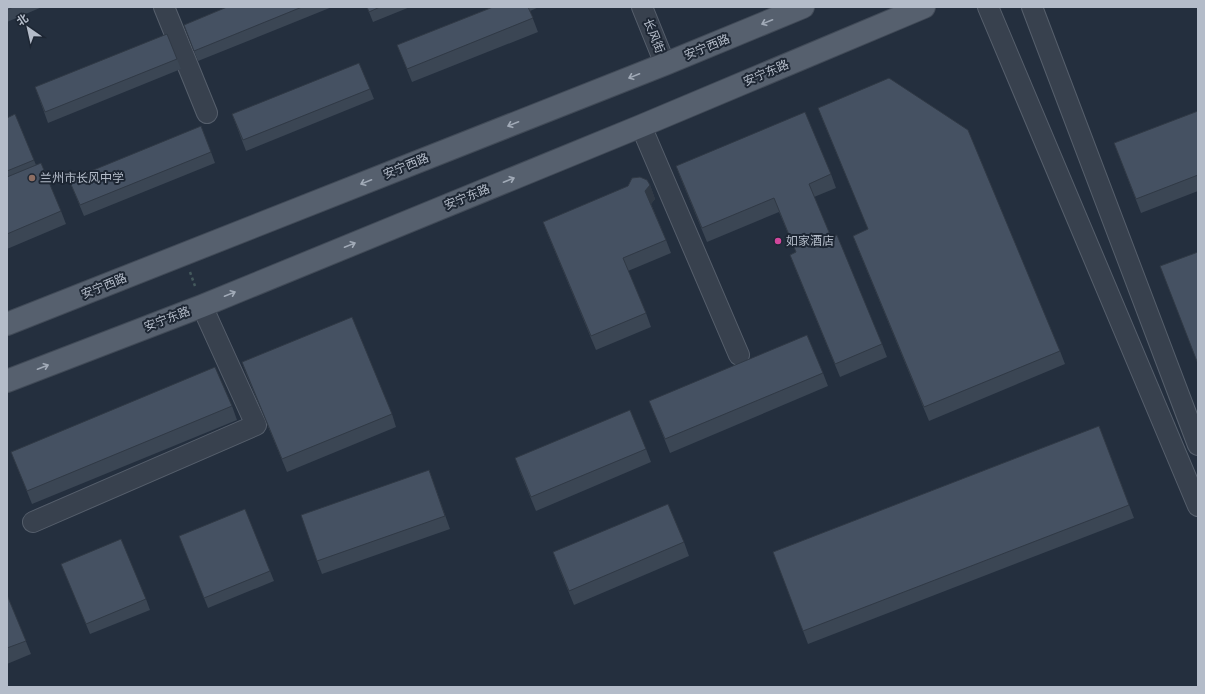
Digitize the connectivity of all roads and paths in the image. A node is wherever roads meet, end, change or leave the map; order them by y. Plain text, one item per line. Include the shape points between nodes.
1 (164, 7) edge
2 (642, 7) edge
3 (803, 7) edge
4 (924, 7) edge
5 (988, 7) edge
6 (1032, 7) edge
7 (889, 15) edge
8 (665, 64) junction
9 (207, 113) dead end
10 (641, 126) junction
11 (184, 254) junction
12 (202, 306) junction
13 (7, 324) edge
14 (739, 355) dead end
15 (7, 381) edge
16 (1198, 445) edge
17 (1198, 506) edge
18 (32, 522) dead end

1 - 9 street
2 - 8 street, 长风街
3 -> 8 main road, 安宁西路
4 - 7 main road, 安宁东路
5 - 17 street
6 - 16 street
7 - 10 main road, 安宁东路
8 -> 11 main road, 安宁西路
12 -> 10 main road, 安宁东路
10 - 14 street
11 - 12 path
11 - 13 main road, 安宁西路
15 -> 12 main road, 安宁东路
12 - 18 street via 256,425

